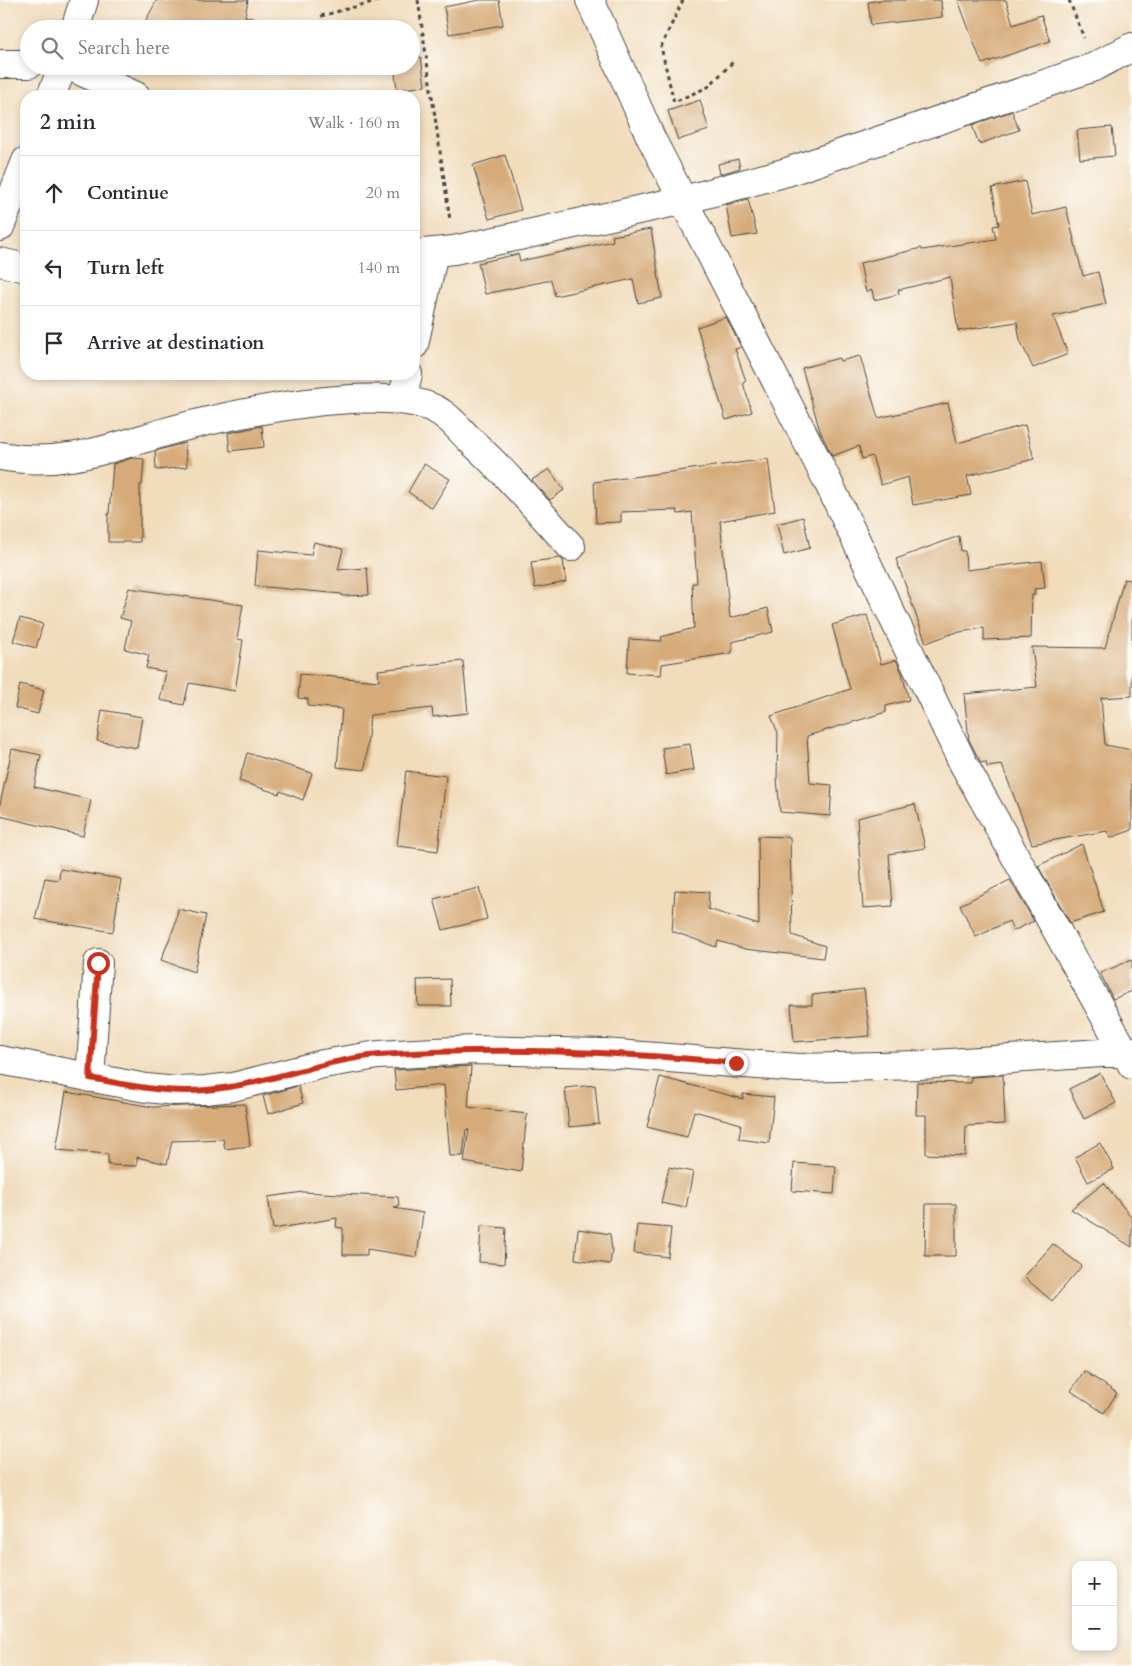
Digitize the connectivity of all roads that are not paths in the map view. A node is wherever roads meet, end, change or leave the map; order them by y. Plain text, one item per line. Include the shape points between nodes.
1 (84, 0) edge
2 (590, 0) edge
3 (78, 20) edge
4 (1132, 46) edge
5 (0, 64) edge
6 (20, 64) edge
7 (59, 75) edge
8 (89, 75) edge
9 (53, 90) edge
10 (123, 90) edge
11 (20, 176) edge
12 (684, 200) junction
13 (0, 227) edge
14 (434, 252) edge
15 (0, 262) edge
16 (20, 267) edge
17 (420, 317) edge
18 (407, 380) edge
19 (402, 400) junction
20 (0, 456) edge
21 (571, 547) dead end
22 (98, 963) dead end
23 (1129, 1056) edge
24 (0, 1060) edge
25 (90, 1078) junction

1 - 3 street
2 - 12 street via 651,138
4 - 12 street via 1094,67 787,172
5 - 6 street
7 - 9 street
8 - 10 street
11 - 13 street
12 - 14 street
12 - 23 street via 827,480 963,763
14 - 17 street
15 - 16 street
18 - 19 street
19 - 20 street via 344,400 278,406 198,422 99,452 51,461
19 - 21 street via 424,404 442,413 494,461
22 - 25 street
23 - 25 street via 798,1068 604,1053 474,1050 378,1055 205,1090 146,1088
24 - 25 street

